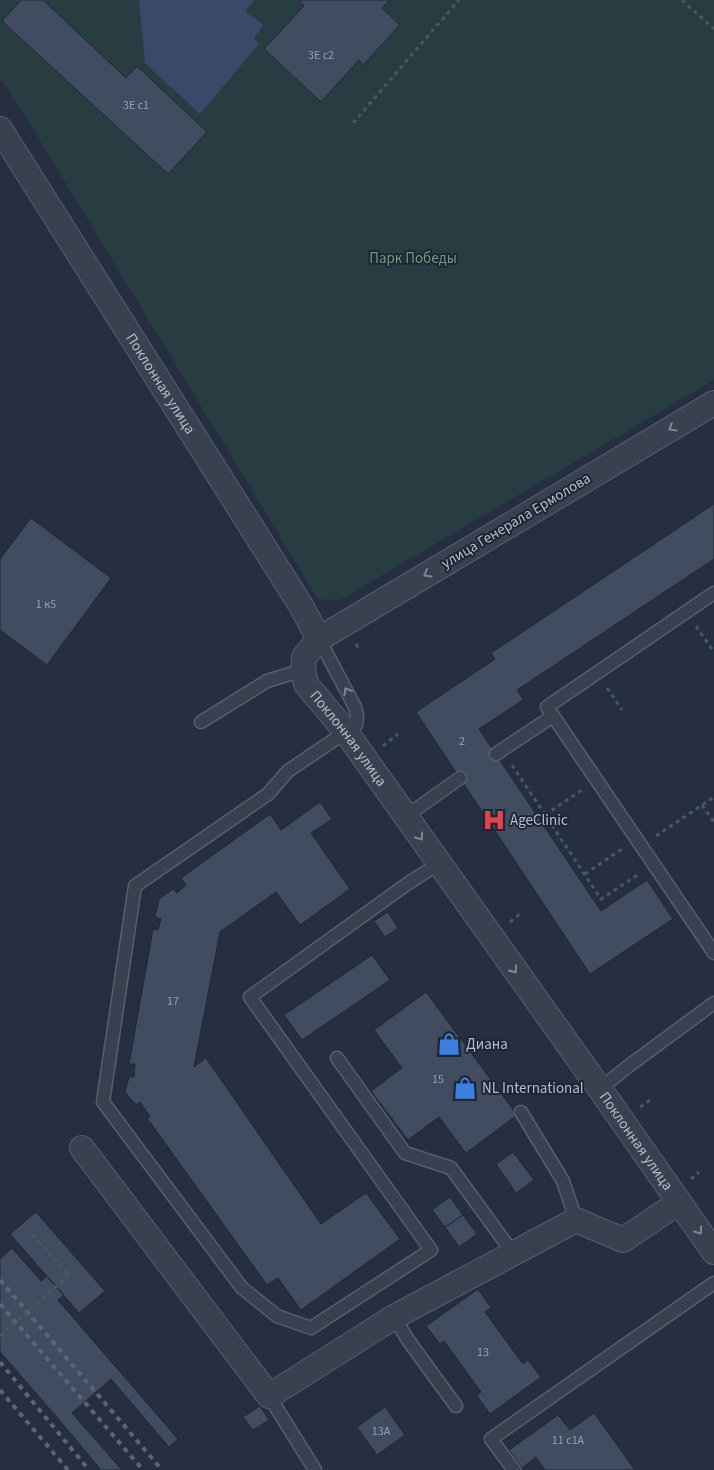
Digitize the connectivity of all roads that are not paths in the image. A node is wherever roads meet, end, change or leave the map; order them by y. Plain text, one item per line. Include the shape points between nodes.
1 (0, 129) edge
2 (714, 403) edge
3 (714, 593) edge
4 (319, 639) junction
5 (303, 670) junction
6 (553, 716) junction
7 (201, 722) dead end
8 (346, 732) junction
9 (499, 752) road end
10 (460, 778) dead end
11 (405, 817) junction
12 (438, 864) junction
13 (714, 952) edge
14 (714, 1003) edge
15 (337, 1058) dead end
16 (600, 1089) junction
17 (521, 1112) dead end
18 (82, 1148) dead end
19 (678, 1203) junction
20 (576, 1220) junction
21 (714, 1252) edge
22 (513, 1253) junction
23 (714, 1283) edge
24 (394, 1317) junction
25 (269, 1396) junction
26 (456, 1406) dead end
27 (315, 1470) edge
28 (514, 1470) edge

1 - 4 street, Поклонная улица
2 -> 4 street, улица Генерала Ермолова
3 - 6 lane via 546,707
4 - 5 street via 304,657
8 -> 4 lane via 356,725 355,706
5 - 7 lane via 267,681
5 - 8 street, Поклонная улица via 306,684
6 - 9 lane
6 - 13 lane
8 - 11 street, Поклонная улица
8 - 12 lane via 288,771 268,794 135,886 103,1102 242,1288 277,1316 311,1328 431,1250 250,997
10 - 11 lane
11 -> 12 street, Поклонная улица
12 -> 16 street, Поклонная улица
14 - 16 lane
15 - 22 lane via 405,1153 451,1168
16 - 19 street, Поклонная улица
17 - 20 lane via 563,1181
18 - 25 street
19 - 20 street via 624,1240
19 -> 21 street, Поклонная улица
20 - 22 street
22 - 24 street
23 - 28 lane via 491,1439
24 - 25 street
24 - 26 lane
25 - 27 lane

